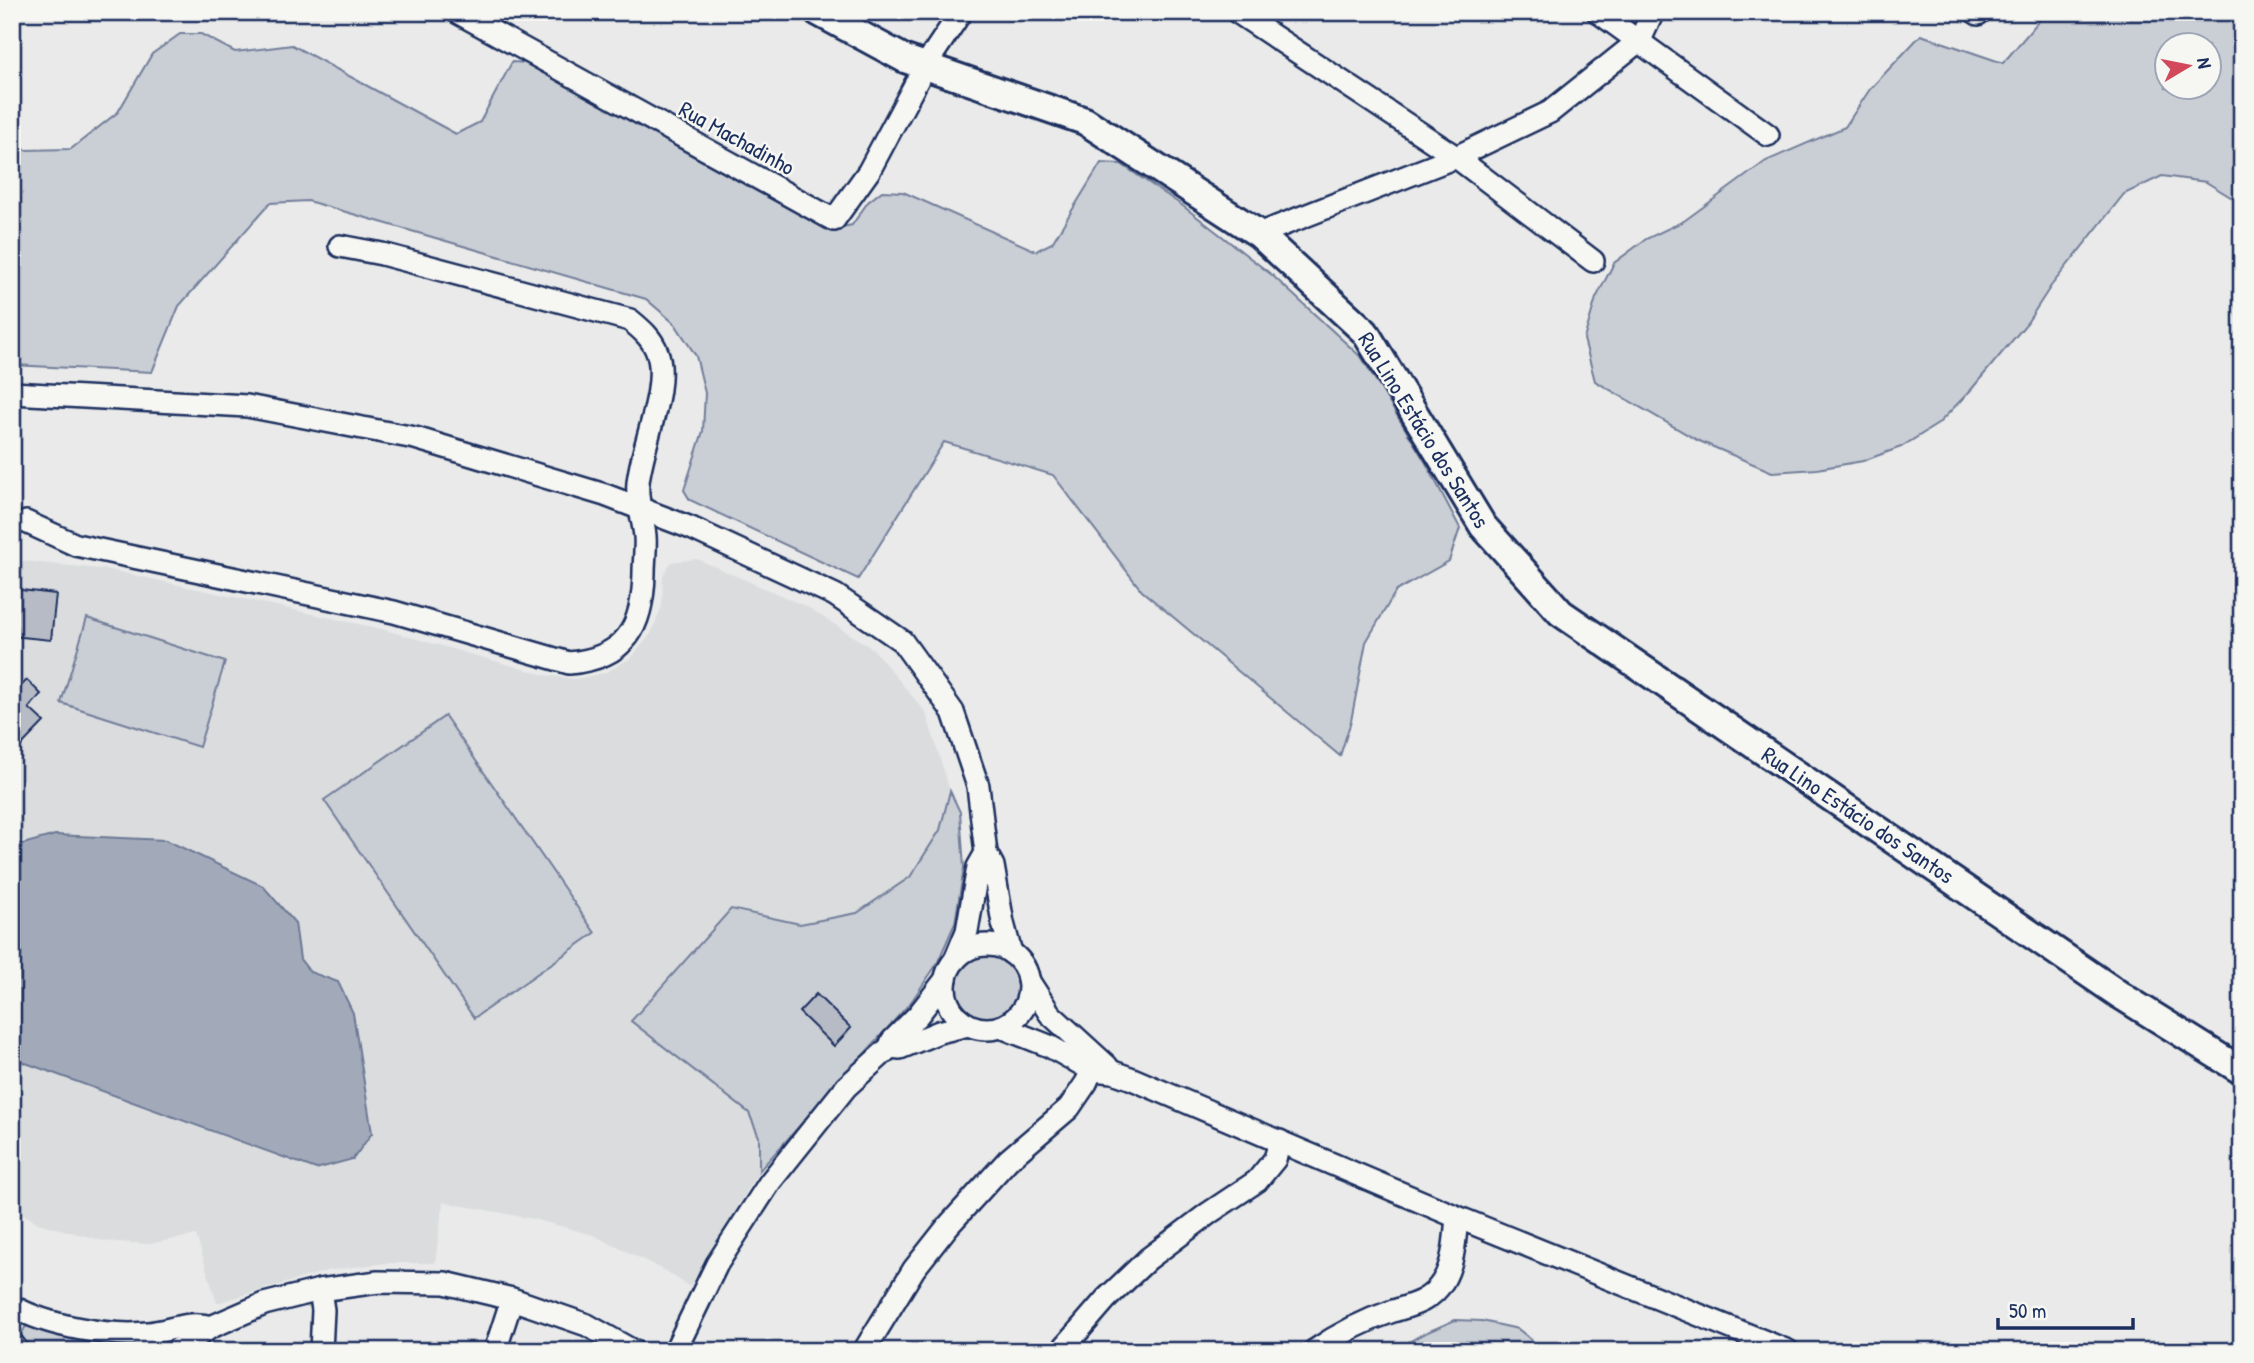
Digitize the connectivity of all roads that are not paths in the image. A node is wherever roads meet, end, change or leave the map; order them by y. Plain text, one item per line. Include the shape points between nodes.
1 (457, 12) edge
2 (818, 12) edge
3 (961, 12) edge
4 (1237, 12) edge
5 (1598, 12) edge
6 (1653, 12) edge
7 (1640, 40) junction
8 (925, 66) junction
9 (1769, 135) dead end
10 (1456, 157) junction
11 (1259, 234) junction
12 (340, 246) dead end
13 (1593, 261) dead end
14 (12, 393) edge
15 (639, 508) junction
16 (26, 522) dead end
17 (986, 853) junction
18 (1012, 953) junction
19 (951, 969) junction
20 (1028, 980) junction
21 (968, 1025) junction
22 (1002, 1027) junction
23 (890, 1047) junction
24 (1101, 1066) junction
25 (2242, 1071) edge
26 (1280, 1141) junction
27 (1457, 1217) junction
28 (320, 1290) junction
29 (512, 1299) junction
30 (17, 1314) edge
31 (211, 1326) junction
32 (153, 1342) edge
33 (12, 1343) edge
34 (18, 1351) edge
35 (175, 1351) edge
36 (321, 1351) edge
37 (495, 1351) edge
38 (633, 1351) edge
39 (675, 1351) edge
40 (864, 1351) edge
41 (1061, 1351) edge
42 (1314, 1351) edge
43 (1788, 1351) edge

1 - 8 street, Rua Machadinho via 832,220 838,219 869,171
2 - 8 main road, Rua Lino Estácio dos Santos
3 - 8 street
4 - 10 street
5 - 7 street
6 - 7 street
7 - 9 street
7 - 10 street via 1550,112
8 - 11 main road, Rua Lino Estácio dos Santos via 1085,121
10 - 11 street
10 - 13 street
11 - 25 main road, Rua Lino Estácio dos Santos via 1365,332 1483,526 1560,613 2120,995
12 - 15 street via 630,320 646,334 662,372 638,483
14 - 15 street via 260,409 415,438
15 - 16 street via 645,536 644,599 638,620 627,638 610,652 590,661 569,663 394,612 76,545
15 - 17 street via 835,595 902,642 953,712 978,786
17 - 18 street via 993,866
17 - 19 street via 978,867 967,931
18 - 19 street via 982,945 963,953
18 - 20 street
19 - 21 street via 947,1001
19 - 23 street
20 - 22 street via 1026,1003
20 - 24 street via 1050,1014
21 - 22 street
21 - 23 street via 900,1048
22 - 24 street
23 - 39 street via 846,1087 770,1182 717,1264
24 - 26 street
24 - 40 street via 1069,1108 1008,1160 940,1237 914,1269
26 - 27 street
26 - 41 street via 1275,1159 1257,1181 1148,1259
27 - 42 street via 1450,1263 1443,1282 1429,1297 1327,1341
27 - 43 street
28 - 29 street via 378,1282 445,1283
28 - 31 street via 264,1304
28 - 36 street
29 - 37 street
29 - 38 street via 587,1325
30 - 32 street
31 - 32 street via 199,1323
31 - 35 street
33 - 34 street

